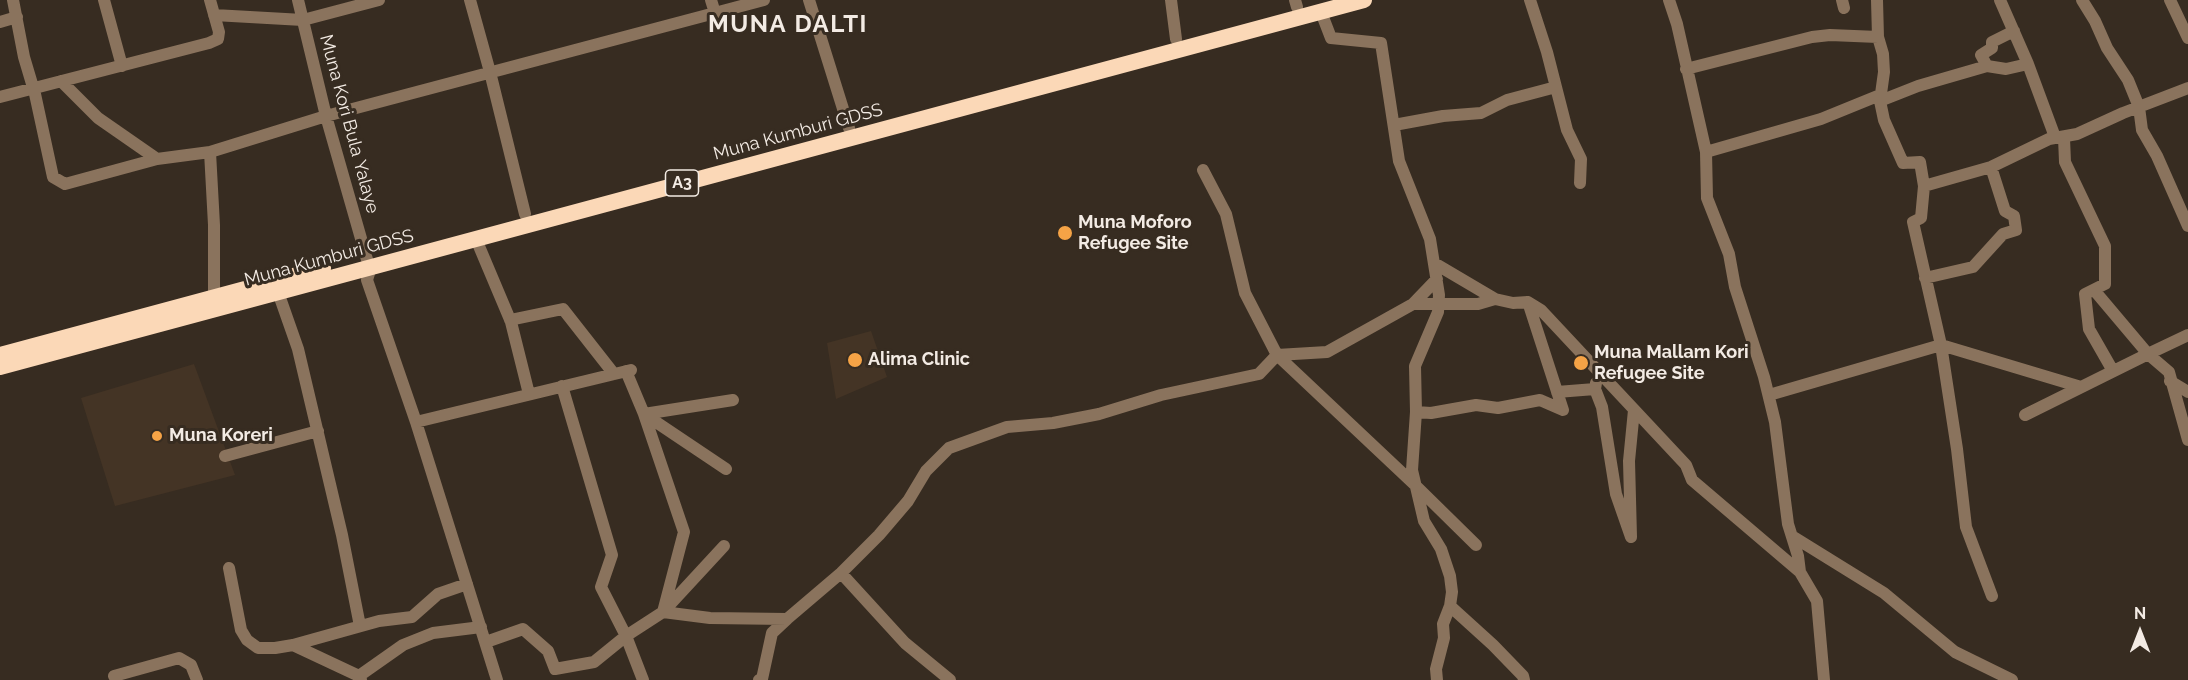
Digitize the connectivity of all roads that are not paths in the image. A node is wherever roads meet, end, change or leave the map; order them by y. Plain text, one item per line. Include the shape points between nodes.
1 (13, 0) edge
2 (104, 0) edge
3 (210, 0) edge
4 (298, 0) edge
5 (379, 0) edge
6 (470, 0) edge
7 (711, 0) edge
8 (764, 0) edge
9 (809, 0) edge
10 (1171, 0) edge
11 (1364, 0) edge
12 (1530, 0) edge
13 (1669, 0) edge
14 (1877, 0) edge
15 (2000, 0) edge
16 (2082, 0) edge
17 (2170, 0) edge
18 (1296, 4) edge
19 (1322, 6) edge
20 (715, 13) junction
21 (214, 15) junction
22 (17, 17) junction
23 (303, 20) junction
24 (0, 22) edge
25 (2014, 31) junction
26 (1878, 37) junction
27 (2188, 38) edge
28 (1176, 39) junction
29 (2028, 64) junction
30 (122, 66) junction
31 (1987, 66) junction
32 (1686, 69) junction
33 (490, 72) junction
34 (61, 81) junction
35 (1556, 87) junction
36 (2188, 88) edge
37 (34, 89) junction
38 (0, 97) edge
39 (1880, 98) junction
40 (2139, 107) junction
41 (326, 116) junction
42 (1394, 125) junction
43 (849, 128) junction
44 (2060, 137) junction
45 (210, 152) junction
46 (1706, 152) junction
47 (157, 159) junction
48 (1991, 167) junction
49 (1203, 170) dead end
50 (1580, 183) dead end
51 (1924, 186) junction
52 (525, 214) junction
53 (2188, 226) edge
54 (476, 239) junction
55 (368, 263) junction
56 (1434, 263) junction
57 (1925, 278) junction
58 (1437, 279) junction
59 (2094, 290) junction
60 (278, 292) junction
61 (214, 297) junction
62 (1495, 299) junction
63 (1528, 302) junction
64 (1413, 304) junction
65 (1438, 304) junction
66 (510, 320) junction
67 (2188, 335) edge
68 (1941, 345) junction
69 (2148, 354) junction
70 (0, 355) edge
71 (1277, 356) junction
72 (0, 367) edge
73 (1598, 370) junction
74 (2113, 371) junction
75 (624, 372) junction
76 (2170, 381) junction
77 (562, 386) junction
78 (2081, 387) junction
79 (1595, 389) junction
80 (1557, 392) junction
81 (2188, 392) edge
82 (529, 394) junction
83 (1769, 395) junction
84 (733, 400) dead end
85 (1634, 410) junction
86 (1416, 412) junction
87 (644, 414) junction
88 (2025, 414) dead end
89 (416, 422) junction
90 (318, 431) junction
91 (2188, 437) edge
92 (225, 456) dead end
93 (726, 469) dead end
94 (1415, 485) junction
95 (1792, 536) junction
96 (1476, 545) dead end
97 (724, 546) dead end
98 (229, 568) dead end
99 (1800, 572) junction
100 (841, 573) junction
101 (467, 584) junction
102 (1992, 596) dead end
103 (1450, 606) junction
104 (663, 612) junction
105 (787, 619) junction
106 (360, 626) junction
107 (481, 627) junction
108 (626, 636) junction
109 (486, 642) junction
110 (292, 645) junction
111 (114, 676) dead end
112 (360, 678) edge
113 (197, 680) edge
114 (497, 680) edge
115 (643, 680) edge
116 (759, 680) edge
117 (950, 680) edge
118 (1437, 680) edge
119 (1524, 680) edge
120 (1824, 680) edge
121 (2012, 680) edge

1 - 22 street
2 - 30 street
3 - 21 street
4 - 23 street, Muna Kori Bula Yalaye
5 - 23 street
6 - 33 street
7 - 20 street
8 - 20 street
9 - 43 street
10 - 28 street
11 - 19 highway, Muna Kumburi GDSS / A3
12 - 35 street
13 - 32 street
14 - 26 street
15 - 25 street
16 - 40 street
17 - 27 street
18 - 19 highway, Muna Kumburi GDSS / A3
18 - 28 highway, Muna Kumburi GDSS / A3
19 - 42 street via 1331,38 1381,43
19 - 54 highway, Muna Kumburi GDSS / A3
20 - 33 street
21 - 23 street
21 - 30 street via 218,39
22 - 24 street
22 - 37 street
23 - 41 street, Muna Kori Bula Yalaye
25 - 29 street
25 - 31 street via 1992,42 1992,48 1981,55
26 - 32 street via 1812,37
26 - 39 street via 1884,72
28 - 43 highway, Muna Kumburi GDSS / A3
29 - 31 street via 2006,69
29 - 44 street
30 - 34 street
31 - 39 street
32 - 46 street
33 - 41 street
33 - 52 street
34 - 37 street
34 - 47 street via 98,118
35 - 42 street via 1507,100 1481,113
35 - 50 street via 1567,130 1581,159
36 - 40 street
37 - 38 street
37 - 47 street via 53,177 65,184
39 - 46 street
39 - 51 street via 1884,120 1903,163 1920,162
40 - 44 street
40 - 53 street via 2142,130
41 - 45 street
41 - 55 street, Muna Kori Bula Yalaye
42 - 56 street via 1399,161 1430,239
43 - 52 highway, Muna Kumburi GDSS / A3
44 - 48 street
44 - 59 street via 2064,162 2105,246 2105,284
45 - 47 street
45 - 61 street
46 - 83 street via 1707,198 1729,254 1735,287
48 - 51 street
48 - 57 street via 2005,211 2014,216 2016,230 2003,234 1973,267
49 - 71 street via 1226,214 1245,293
51 - 57 street via 1921,218 1913,222
52 - 55 highway, Muna Kumburi GDSS / A3
54 - 55 highway, Muna Kumburi GDSS / A3
54 - 66 street
55 - 60 highway, Muna Kumburi GDSS / A3
55 - 61 highway, Muna Kumburi GDSS / A3
55 - 89 street, Muna Kori Bula Yalaye via 367,280
56 - 58 street
56 - 62 street
57 - 68 street
58 - 64 street
58 - 65 street
59 - 69 street
59 - 74 street via 2085,294 2089,329
60 - 72 highway, Muna Kumburi GDSS / A3
60 - 90 street via 298,350
61 - 70 highway, Muna Kumburi GDSS / A3
62 - 63 street
62 - 65 street via 1478,304
63 - 73 street
63 - 80 street
64 - 65 street
64 - 71 street via 1326,352
65 - 86 street via 1415,366
66 - 75 street via 563,309
66 - 82 street
67 - 69 street
68 - 78 street
68 - 83 street
68 - 102 street via 1966,527
69 - 74 street
69 - 76 street via 2169,372
71 - 94 street
71 - 100 street via 1259,374 1161,395 1099,414 1007,427 949,448 926,471 908,501 879,535
73 - 79 street
73 - 85 street
74 - 78 street
75 - 77 street
75 - 87 street
76 - 81 street
76 - 91 street
77 - 82 street
77 - 108 street via 612,555 601,587
78 - 88 street
79 - 80 street
79 - 85 street via 1602,407 1616,494 1631,537 1629,461
80 - 86 street via 1563,410 1540,400 1498,408 1476,405
82 - 89 street
83 - 95 street
84 - 87 street
85 - 99 street via 1686,465 1692,480
86 - 94 street via 1412,470
87 - 93 street
87 - 104 street via 684,532
89 - 101 street, Muna Kori Bula Yalaye
90 - 92 street
90 - 106 street
94 - 96 street
94 - 103 street via 1424,521 1441,549 1450,576
95 - 99 street
95 - 121 street via 1884,593 1952,649
97 - 104 street
98 - 110 street via 241,630 247,640 258,648
99 - 120 street via 1817,601
100 - 105 street
100 - 117 street via 905,643
101 - 106 street via 438,594 412,617
101 - 107 street, Muna Kori Bula Yalaye
103 - 118 street via 1443,624
103 - 119 street
104 - 105 street via 710,618
104 - 108 street
105 - 116 street via 772,633
106 - 110 street
107 - 109 street, Muna Kori Bula Yalaye
107 - 112 street via 433,633 403,645
108 - 109 street via 594,662 555,669 548,651 523,629
108 - 115 street
109 - 114 street, Muna Kori Bula Yalaye
110 - 112 street
111 - 113 street via 179,658 191,665

